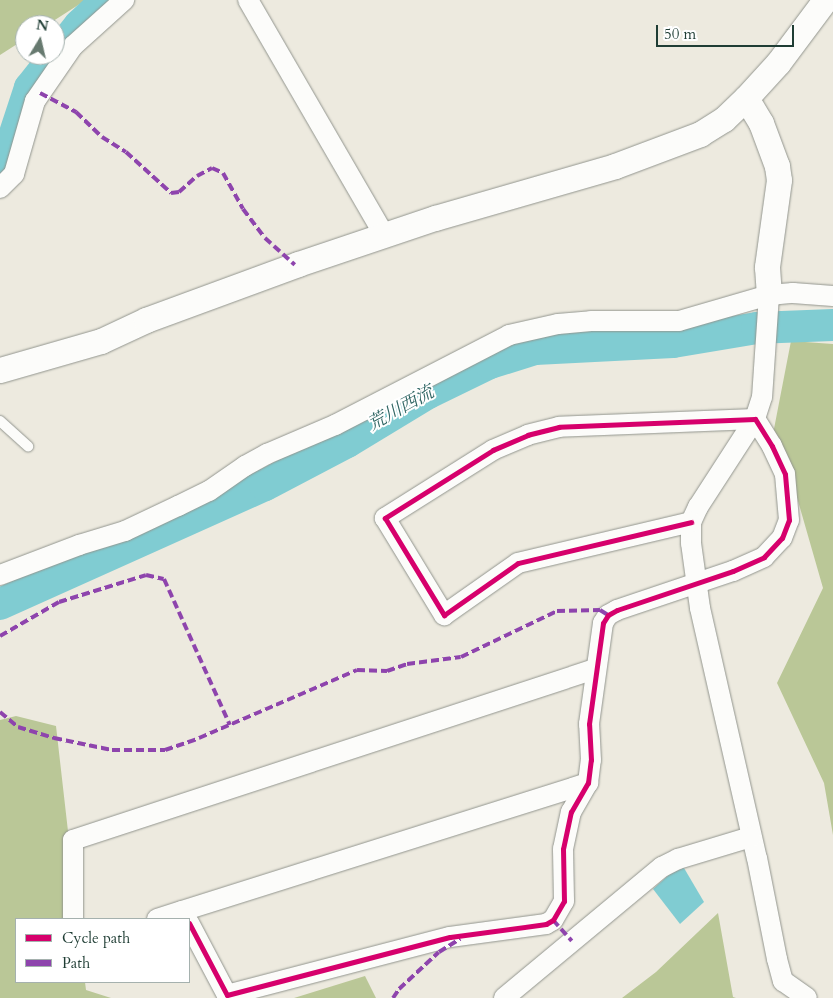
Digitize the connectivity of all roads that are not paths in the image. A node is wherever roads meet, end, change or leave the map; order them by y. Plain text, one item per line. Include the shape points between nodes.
1 (124, 0) edge
2 (248, 0) edge
3 (825, 0) edge
4 (746, 98) junction
5 (0, 188) edge
6 (384, 235) junction
7 (833, 296) edge
8 (769, 298) junction
9 (0, 370) edge
10 (756, 419) junction
11 (0, 421) edge
12 (28, 446) dead end
13 (690, 522) junction
14 (0, 575) edge
15 (696, 582) junction
16 (595, 669) junction
17 (588, 783) junction
18 (752, 837) junction
19 (73, 918) edge
20 (186, 918) edge
21 (190, 926) edge
22 (504, 998) edge
23 (807, 998) edge

1 - 5 street via 73,46 35,100 14,174
2 - 6 street
3 - 4 street via 778,63
4 - 6 street via 724,119 672,146
4 - 8 street via 761,123 777,166 767,267
6 - 9 street via 146,320 101,340
7 - 8 street via 793,293
8 - 10 street via 762,396
8 - 14 street via 679,321 591,321 558,324 509,335 335,425 267,454 209,491 125,531
10 - 13 street
10 - 13 street via 559,427 528,435 493,450 386,518 444,615 518,563
10 - 15 street via 784,474 789,520 782,538 764,557
11 - 12 lane
13 - 15 street
15 - 16 street via 608,615 603,623
15 - 18 street
16 - 17 street via 589,724
16 - 19 street via 73,840
17 - 20 street
17 - 21 street via 571,812 563,849 564,901 559,913 546,924 450,937 227,995
18 - 22 street via 678,859 662,867
18 - 23 street via 784,981

